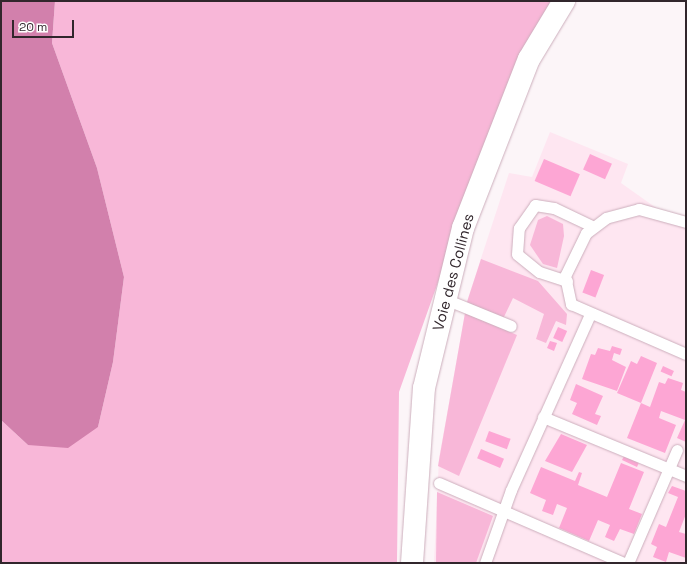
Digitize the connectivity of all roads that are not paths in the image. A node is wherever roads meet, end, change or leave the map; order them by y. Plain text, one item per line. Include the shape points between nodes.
1 (564, 1) edge
2 (686, 222) edge
3 (594, 227) junction
4 (567, 282) junction
5 (445, 299) junction
6 (590, 314) junction
7 (511, 326) dead end
8 (686, 354) edge
9 (543, 417) junction
10 (677, 450) dead end
11 (669, 469) junction
12 (686, 476) edge
13 (439, 482) dead end
14 (503, 510) junction
15 (412, 563) edge
16 (485, 563) edge
17 (624, 563) edge
18 (628, 563) edge

1 - 5 street, Voie des Collines via 529,59 462,228
2 - 3 lane via 639,209 606,218
3 - 4 lane via 586,233 565,276
3 - 4 lane via 554,208 535,205 519,228 517,254 539,272
4 - 6 lane via 572,304
5 - 7 lane
5 - 15 street, Voie des Collines via 424,388
6 - 8 lane
6 - 9 lane
9 - 11 lane
9 - 14 lane
10 - 11 lane
11 - 12 lane
11 - 18 lane
13 - 14 lane
14 - 16 lane
14 - 17 lane

